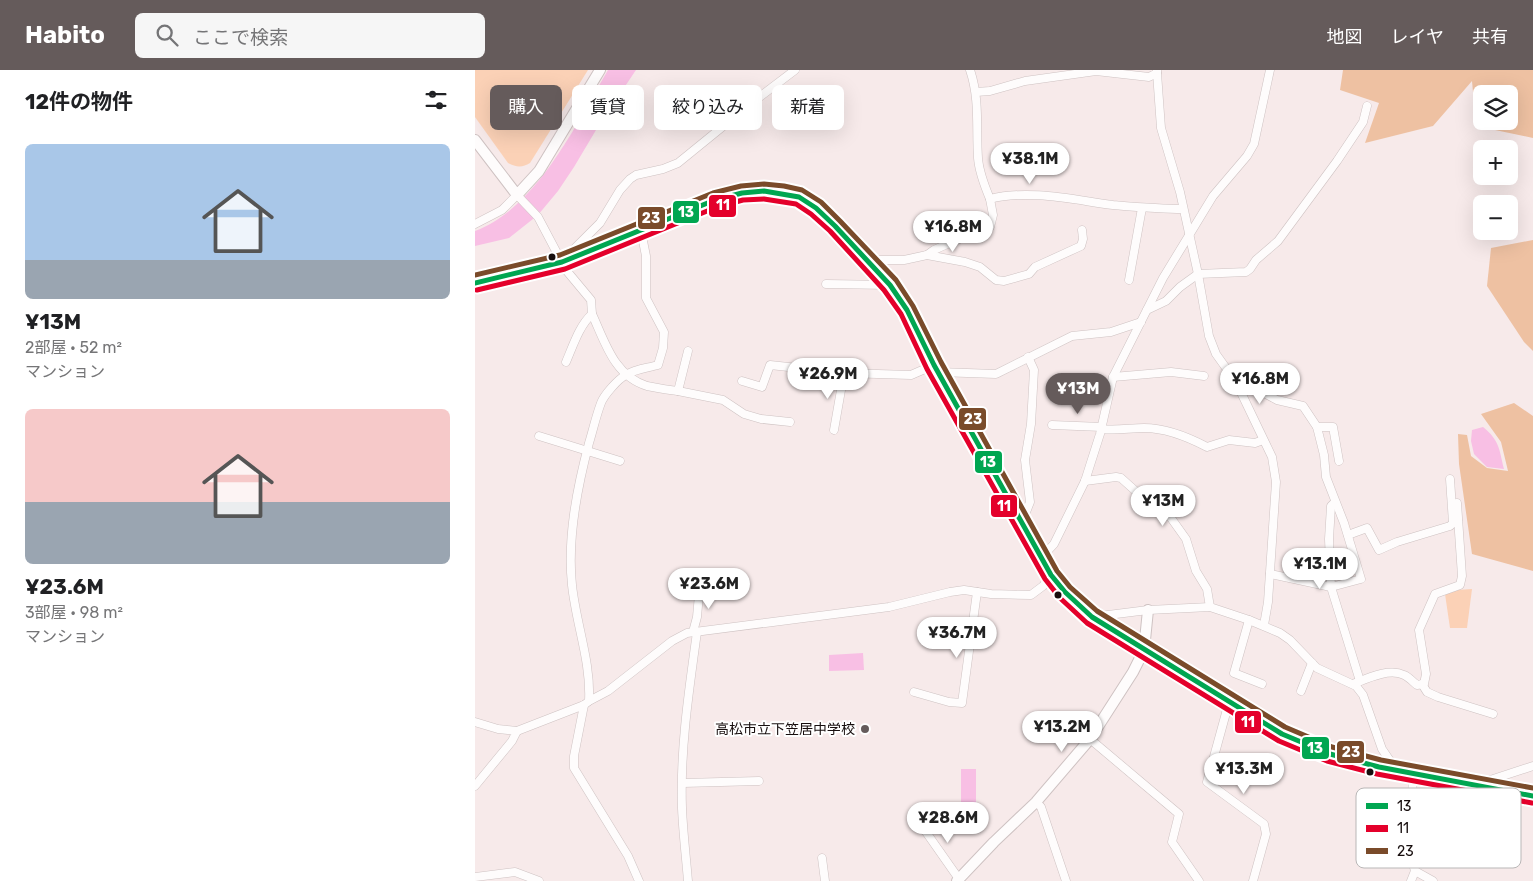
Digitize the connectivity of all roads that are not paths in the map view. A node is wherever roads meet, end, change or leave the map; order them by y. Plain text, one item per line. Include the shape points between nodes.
1 (600, 70) edge
2 (795, 70) edge
3 (970, 70) edge
4 (1270, 70) edge
5 (1157, 72) edge
6 (976, 92) junction
7 (1367, 106) dead end
8 (475, 140) edge
9 (519, 197) junction
10 (990, 199) junction
11 (1142, 208) junction
12 (1183, 210) junction
13 (475, 224) edge
14 (1082, 230) dead end
15 (641, 231) junction
16 (1189, 236) junction
17 (927, 255) junction
18 (868, 260) junction
19 (562, 262) junction
20 (1198, 274) junction
21 (1129, 280) dead end
22 (475, 283) edge
23 (827, 284) dead end
24 (890, 285) junction
25 (1147, 310) junction
26 (591, 314) junction
27 (1141, 322) junction
28 (688, 351) dead end
29 (1028, 357) junction
30 (566, 362) dead end
31 (936, 368) junction
32 (844, 374) junction
33 (625, 375) junction
34 (1204, 376) dead end
35 (1113, 377) junction
36 (742, 381) dead end
37 (1237, 382) junction
38 (678, 392) junction
39 (790, 422) dead end
40 (1052, 425) dead end
41 (1317, 427) junction
42 (1102, 428) junction
43 (834, 430) dead end
44 (539, 436) dead end
45 (1263, 440) junction
46 (587, 450) junction
47 (1339, 460) dead end
48 (620, 461) dead end
49 (1450, 479) dead end
50 (1085, 481) junction
51 (1335, 502) junction
52 (1457, 502) dead end
53 (1019, 519) junction
54 (1455, 522) junction
55 (1348, 535) junction
56 (1041, 558) junction
57 (1270, 574) junction
58 (1051, 575) junction
59 (700, 583) dead end
60 (1331, 587) junction
61 (977, 592) junction
62 (1210, 607) junction
63 (1148, 610) junction
64 (1092, 617) junction
65 (1249, 620) junction
66 (1264, 625) junction
67 (695, 632) junction
68 (1144, 650) junction
69 (1312, 663) junction
70 (1356, 682) junction
71 (1262, 684) dead end
72 (1422, 684) junction
73 (1301, 691) dead end
74 (915, 692) dead end
75 (1229, 702) junction
76 (587, 703) junction
77 (1493, 714) dead end
78 (475, 722) edge
79 (517, 731) junction
80 (1090, 739) junction
81 (1533, 766) edge
82 (1397, 771) junction
83 (1413, 774) junction
84 (759, 781) dead end
85 (683, 783) junction
86 (1474, 785) junction
87 (475, 786) edge
88 (1413, 788) edge
89 (1490, 788) edge
90 (1036, 802) junction
91 (919, 822) dead end
92 (822, 858) dead end
93 (1414, 868) edge
94 (1415, 871) junction
95 (475, 877) edge
96 (958, 880) edge
97 (539, 881) edge
98 (639, 881) edge
99 (688, 881) edge
100 (825, 881) edge
101 (1066, 881) edge
102 (1199, 881) edge
103 (1253, 881) edge
104 (1411, 881) edge
105 (1433, 881) edge

1 - 9 street
2 - 19 street via 678,163 630,179 600,224
3 - 6 street
4 - 16 street via 1254,144 1213,196
5 - 6 street via 1149,77 1095,71
5 - 12 street via 1161,128
6 - 10 street via 978,159
7 - 20 street via 1363,122 1337,161 1278,240 1250,268 1245,272
8 - 9 street
9 - 13 street
9 - 19 street via 538,217
10 - 11 street via 1055,196
10 - 17 street via 993,215 990,227
11 - 12 street
11 - 21 street
12 - 16 street
14 - 17 street via 1081,246 1035,267 1029,274 1004,282 980,267
15 - 18 main road via 715,200 763,191 782,193 816,208
15 - 19 main road
15 - 33 street via 646,256 646,298 664,332 664,341 658,365
16 - 20 street
16 - 25 street
17 - 18 street via 904,260
18 - 24 main road
19 - 22 main road
19 - 26 street via 591,300
20 - 25 street via 1166,301
20 - 37 street via 1209,336 1216,354
23 - 24 street
24 - 31 main road via 907,310
25 - 27 street
26 - 30 street
26 - 33 street via 609,352
27 - 29 street via 1111,332 1072,336
27 - 35 street
28 - 38 street
29 - 31 street via 996,374
29 - 53 street via 1034,370 1025,460 1030,502
31 - 32 street via 911,376
31 - 53 main road
32 - 36 street via 770,365 762,387
32 - 43 street
33 - 38 street via 645,385
33 - 46 street via 601,402
34 - 35 street via 1171,372
35 - 42 street
37 - 41 street via 1277,400 1303,406
37 - 45 street
38 - 39 street via 723,400 744,414 761,419
40 - 42 street
41 - 47 street via 1333,427
41 - 51 street via 1326,476
42 - 45 street via 1112,431 1145,428 1175,433 1207,447 1229,440 1255,443
42 - 50 street
44 - 46 street
45 - 57 street via 1274,462 1276,482
46 - 48 street
46 - 76 street via 575,509 572,544 572,583 590,684
49 - 54 street
50 - 56 street via 1054,544
50 - 62 street via 1121,478 1171,518 1186,539 1196,571 1207,589
51 - 55 street
51 - 60 street via 1331,506 1329,539
52 - 54 street
53 - 56 main road
54 - 55 street via 1379,550 1367,528
54 - 72 street via 1462,576 1460,585 1435,594 1419,630 1426,674
55 - 60 street via 1361,579
56 - 58 main road
57 - 60 street
57 - 66 street
58 - 61 street via 1031,596
58 - 64 main road
59 - 67 street
60 - 70 street
61 - 67 street via 949,592 889,607
61 - 74 street via 962,703
62 - 63 street
62 - 65 street
63 - 64 street
63 - 68 street
64 - 68 main road
65 - 66 street
65 - 71 street via 1234,673
66 - 69 street via 1290,640
67 - 76 street via 672,641 608,691
67 - 85 street via 684,736
68 - 75 main road
68 - 80 street
69 - 70 street via 1326,673
69 - 73 street
70 - 72 street via 1384,673 1403,674 1417,685
70 - 82 street via 1383,749
72 - 77 street via 1427,692 1438,697
75 - 82 main road via 1282,734 1330,754
75 - 103 street via 1207,782 1264,824 1266,834
76 - 79 street
76 - 98 street via 574,768 628,856
78 - 79 street
79 - 87 street
80 - 90 street
80 - 102 street via 1179,814 1172,842
81 - 86 street
82 - 83 main road
83 - 86 main road
83 - 88 street
84 - 85 street
85 - 99 street
86 - 89 main road
90 - 96 street
90 - 101 street via 1041,806
91 - 96 street
92 - 100 street
93 - 94 street
94 - 104 street
94 - 105 street
95 - 97 street via 515,872

